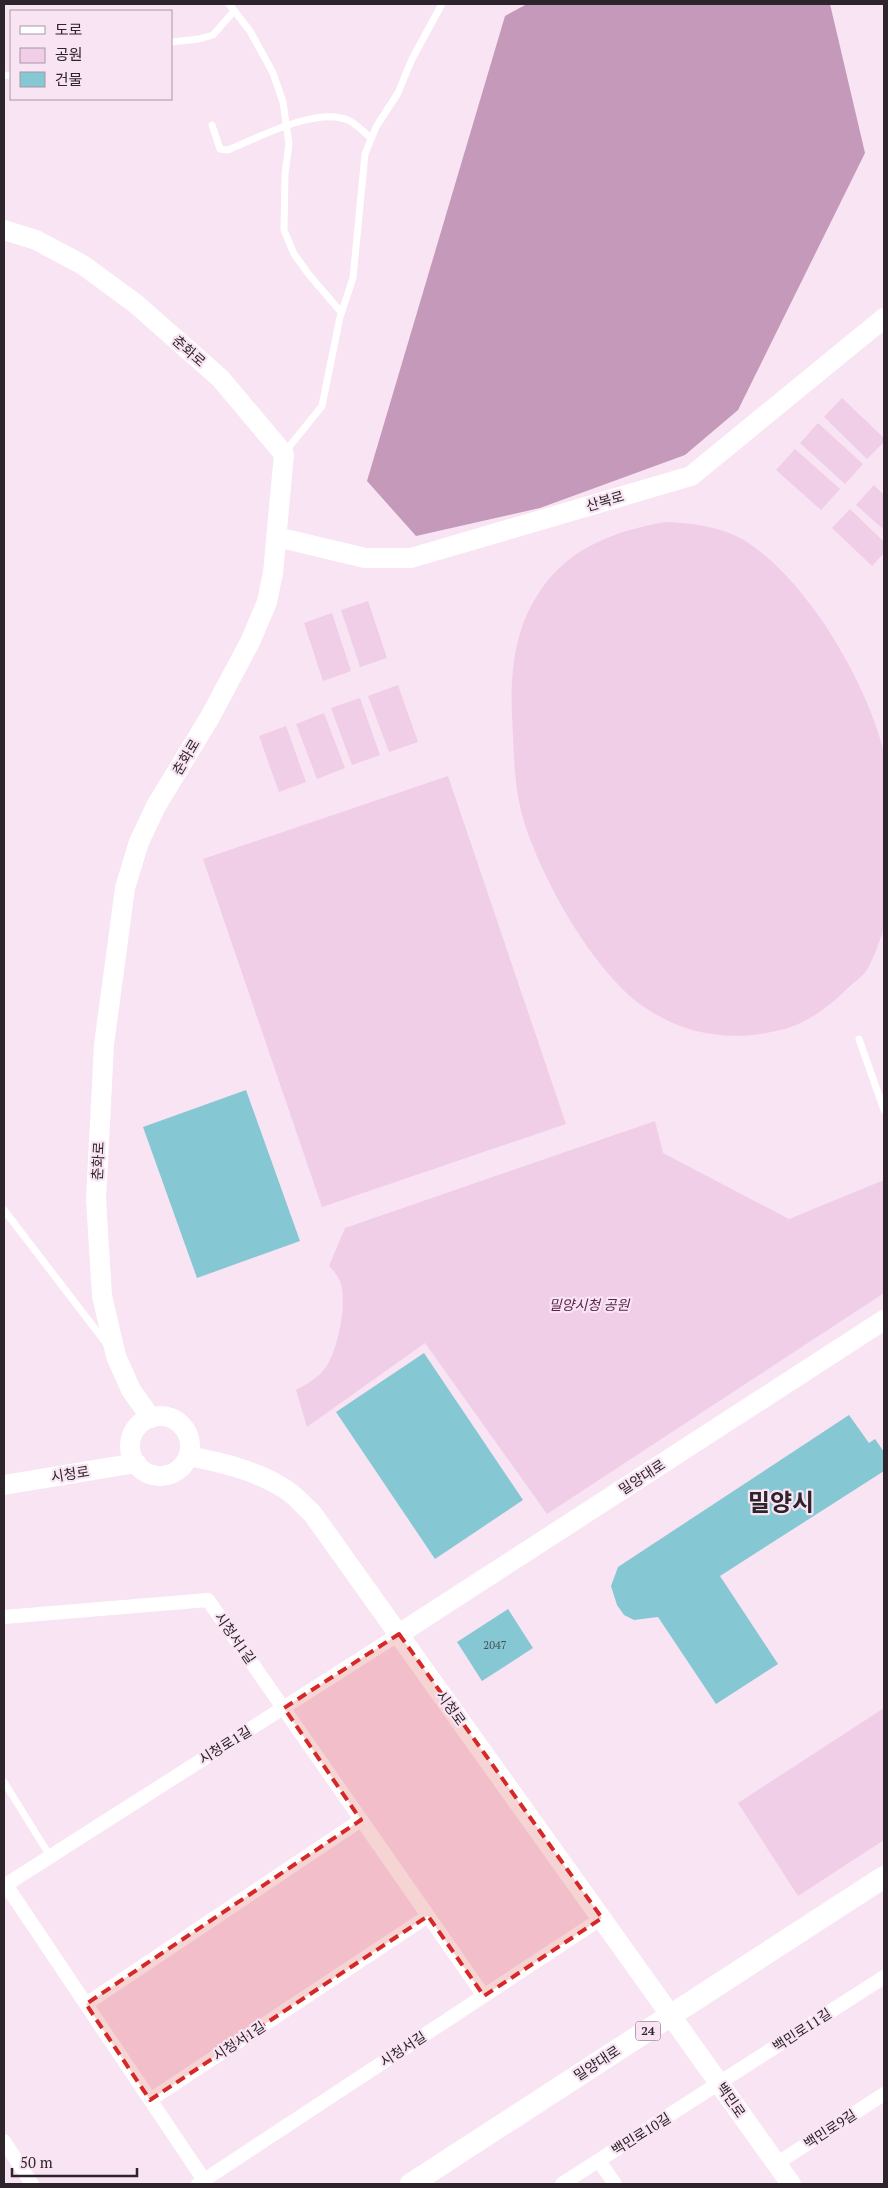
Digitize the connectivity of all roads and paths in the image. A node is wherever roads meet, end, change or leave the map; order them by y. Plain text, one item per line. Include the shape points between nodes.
1 (229, 4) edge
2 (442, 4) edge
3 (234, 12) junction
4 (172, 42) edge
5 (212, 125) dead end
6 (286, 126) junction
7 (371, 138) junction
8 (4, 230) edge
9 (341, 312) junction
10 (884, 318) edge
11 (284, 454) junction
12 (277, 537) junction
13 (858, 1039) dead end
14 (884, 1110) edge
15 (4, 1210) edge
16 (884, 1320) edge
17 (116, 1356) junction
18 (151, 1418) junction
19 (189, 1456) junction
20 (136, 1463) junction
21 (4, 1485) edge
22 (4, 1617) edge
23 (399, 1634) junction
24 (284, 1708) junction
25 (4, 1782) edge
26 (361, 1820) junction
27 (50, 1856) junction
28 (884, 1878) edge
29 (5, 1886) edge
30 (428, 1916) junction
31 (602, 1918) junction
32 (884, 1977) edge
33 (484, 1996) junction
34 (86, 2004) junction
35 (672, 2015) junction
36 (720, 2084) junction
37 (884, 2095) edge
38 (150, 2100) junction
39 (4, 2141) edge
40 (599, 2161) junction
41 (776, 2164) junction
42 (201, 2182) edge
43 (32, 2184) edge
44 (411, 2184) edge
45 (562, 2184) edge
46 (615, 2184) edge
47 (791, 2184) edge

1 - 3 lane
2 - 7 lane via 412,59 398,93
3 - 4 lane via 213,35
3 - 6 lane via 250,31 273,73 283,102
5 - 6 lane via 220,150 228,150
6 - 7 lane via 313,117 340,118 350,121
6 - 9 lane via 289,144 284,230 304,269
7 - 9 lane via 365,154 353,278
8 - 11 street, 춘화로 via 36,240 83,265 136,304 220,378
9 - 11 lane via 322,406
10 - 12 street, 산복로 via 691,476 411,558 365,558
11 - 12 street, 춘화로
12 - 17 street, 춘화로 via 267,602 250,642 210,717 156,806 139,842 124,888 104,1045 96,1200 102,1296
13 - 14 lane
15 - 17 lane
16 - 23 street, 밀양대로
17 - 18 street, 춘화로 via 131,1390
18 - 19 street via 160,1416 178,1422 189,1437
18 - 20 street via 136,1428 132,1437 132,1455
19 - 20 street via 177,1470 160,1476 150,1474
19 - 23 street, 시청로 via 229,1464 264,1476 287,1490 312,1513
20 - 21 street, 시청로
22 - 24 street, 시청서1길 via 208,1600
23 - 24 street, 시청로1길
23 - 31 street, 시청로
24 - 26 street, 시청서1길
24 - 27 street, 시청로1길
25 - 27 lane
26 - 30 street, 시청서1길
26 - 34 street
27 - 29 street, 시청로1길
28 - 35 main road, 밀양대로 / 24
29 - 34 street, 시청서길
30 - 33 street, 시청서1길
30 - 38 street, 시청서1길
31 - 33 street, 시청서길
31 - 35 street, 시청로
32 - 36 street, 백민로11길
33 - 42 street, 시청서길
34 - 38 street, 시청서길
35 - 36 street, 백민로
35 - 44 main road, 밀양대로 / 24
36 - 40 street, 백민로10길
36 - 41 street, 백민로
37 - 41 street, 백민로9길
38 - 42 street, 시청서길
39 - 43 street
40 - 45 street, 백민로10길
40 - 46 street
41 - 47 street, 백민로

